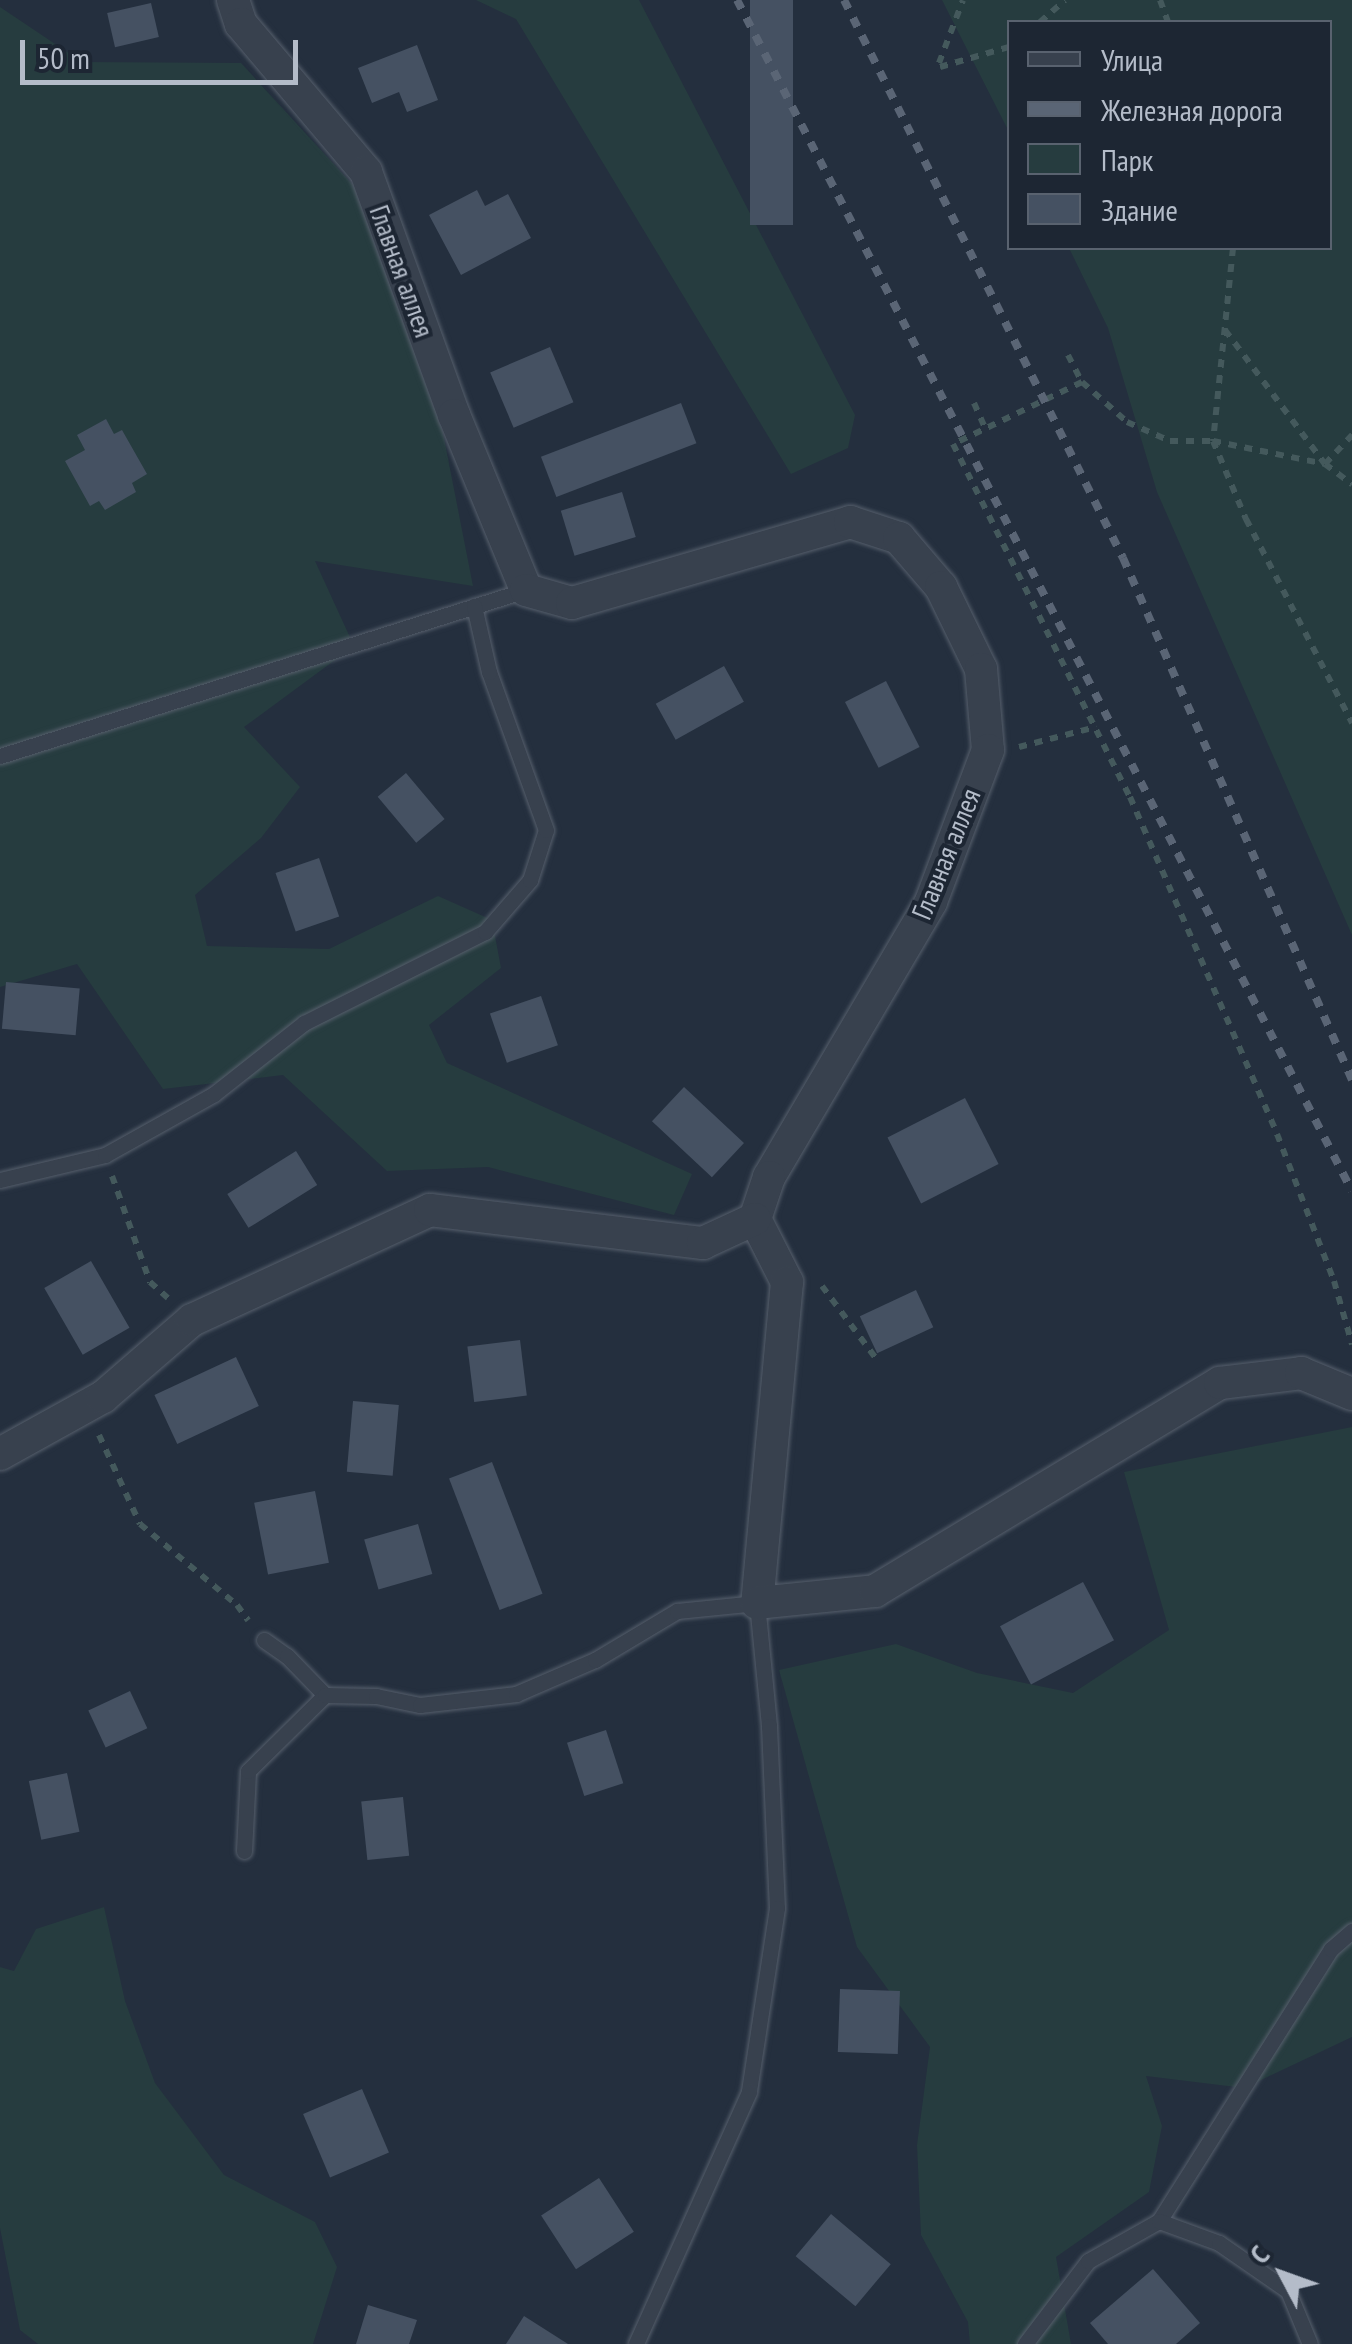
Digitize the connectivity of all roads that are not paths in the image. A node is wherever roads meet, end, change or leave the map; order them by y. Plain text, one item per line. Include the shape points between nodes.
1 (233, 0) edge
2 (526, 590) junction
3 (474, 606) junction
4 (0, 756) edge
5 (0, 1180) edge
6 (755, 1219) junction
7 (1352, 1394) edge
8 (0, 1454) edge
9 (757, 1603) junction
10 (264, 1640) road end
11 (325, 1695) junction
12 (244, 1852) dead end
13 (1352, 1932) edge
14 (1159, 2221) junction
15 (636, 2344) edge
16 (1024, 2344) edge
17 (1310, 2344) edge

1 - 2 street, Главная аллея via 241,24 366,172
2 - 3 lane
2 - 6 street, Главная аллея via 572,603 850,522 899,538 942,587 981,670 988,750 931,902 769,1177
3 - 4 lane
3 - 5 lane via 489,672 546,830 530,880 486,932 304,1023 214,1094 105,1155
6 - 8 street via 703,1244 430,1210 192,1320 103,1397
6 - 9 street via 786,1282
7 - 9 street via 1301,1373 1220,1383 876,1591
9 - 11 lane via 677,1612 596,1660 516,1694 420,1705
9 - 15 lane via 777,1908 750,2092
10 - 11 lane
11 - 12 lane via 248,1771
13 - 14 lane via 1331,1949
14 - 16 lane via 1088,2261
14 - 17 lane via 1219,2243 1288,2292

